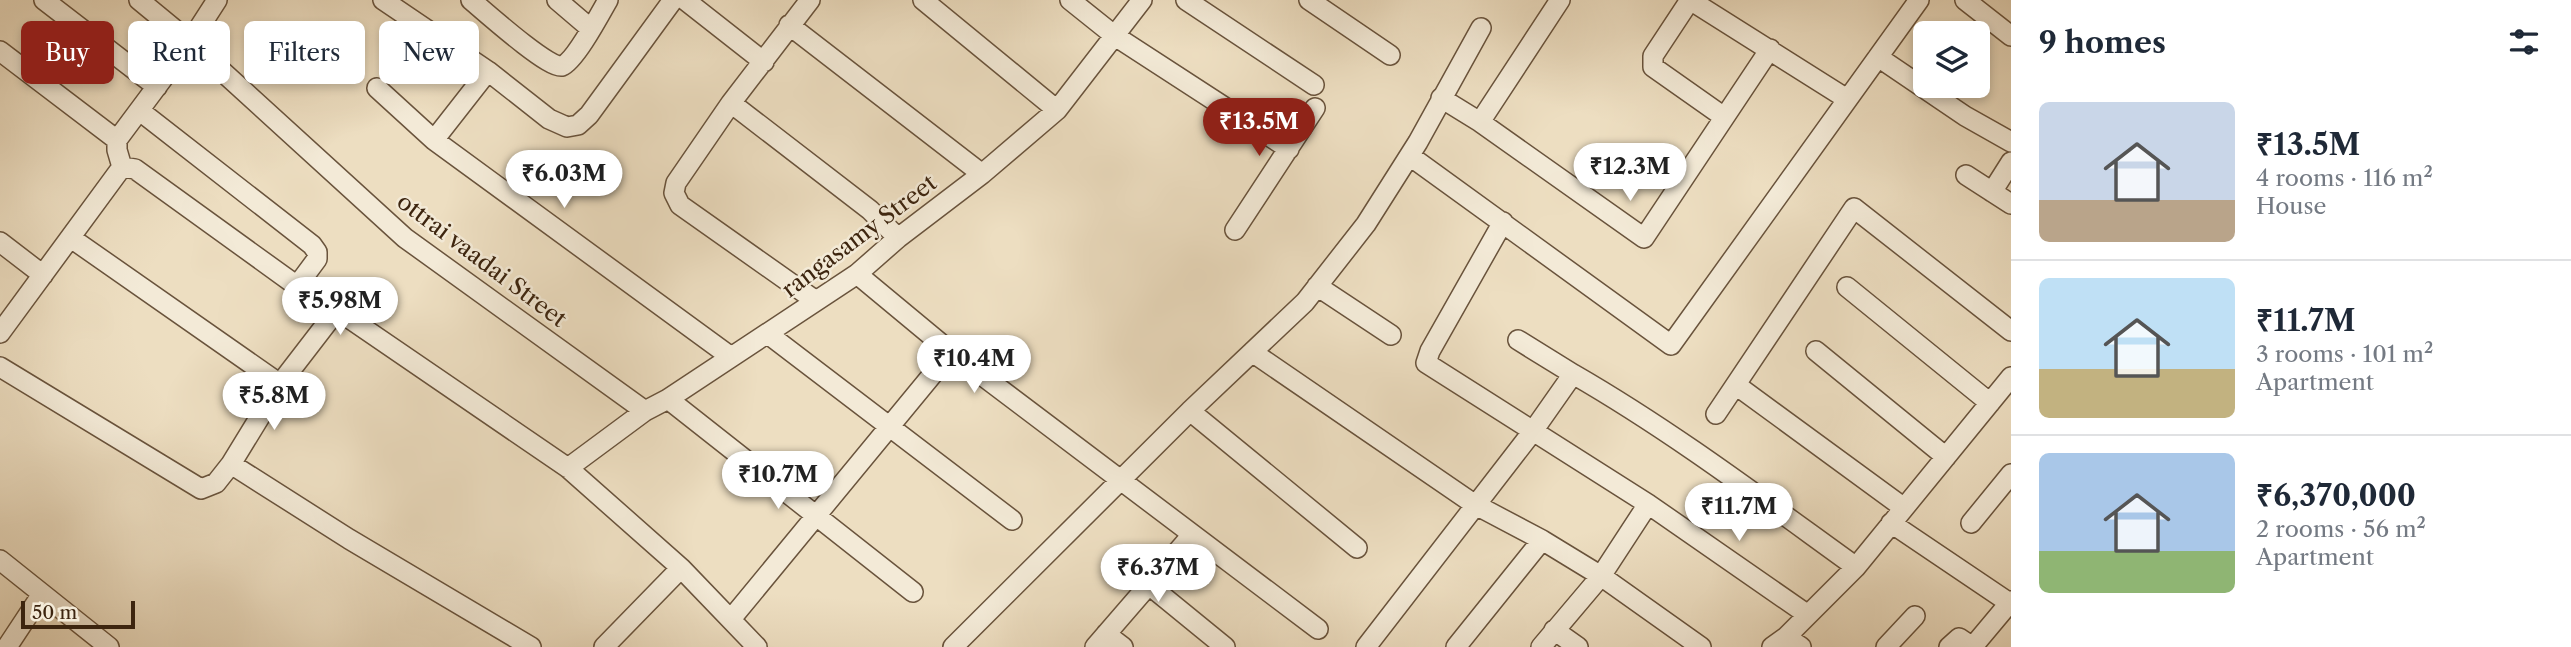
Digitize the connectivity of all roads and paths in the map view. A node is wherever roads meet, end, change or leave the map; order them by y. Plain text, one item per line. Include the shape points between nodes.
1 (44, 0) edge
2 (139, 0) edge
3 (217, 0) edge
4 (383, 0) edge
5 (471, 0) edge
6 (557, 0) edge
7 (608, 0) edge
8 (673, 0) edge
9 (685, 0) edge
10 (810, 0) edge
11 (923, 0) edge
12 (1070, 0) edge
13 (1142, 0) edge
14 (1186, 0) edge
15 (1309, 0) edge
16 (1560, 0) edge
17 (1690, 0) edge
18 (1965, 0) edge
19 (1916, 1) edge
20 (711, 8) edge
21 (164, 21) edge
22 (204, 21) edge
23 (789, 25) junction
24 (1481, 28) dead end
25 (592, 29) junction
26 (1115, 36) junction
27 (2011, 36) edge
28 (1770, 49) junction
29 (0, 51) edge
30 (1390, 55) dead end
31 (1878, 57) junction
32 (764, 62) junction
33 (488, 71) junction
34 (230, 78) edge
35 (159, 84) edge
36 (1314, 85) dead end
37 (157, 87) junction
38 (377, 88) dead end
39 (1441, 98) junction
40 (1847, 99) junction
41 (731, 103) junction
42 (1315, 108) dead end
43 (1057, 110) junction
44 (140, 111) junction
45 (1724, 117) junction
46 (1480, 122) junction
47 (434, 139) junction
48 (117, 140) junction
49 (2011, 142) edge
50 (1289, 149) junction
51 (1410, 156) junction
52 (2011, 162) edge
53 (122, 167) junction
54 (982, 174) junction
55 (1966, 175) dead end
56 (1992, 192) junction
57 (2011, 204) edge
58 (1503, 222) junction
59 (1235, 230) dead end
60 (71, 238) junction
61 (898, 239) junction
62 (0, 242) edge
63 (857, 274) junction
64 (43, 275) junction
65 (297, 286) junction
66 (1317, 286) junction
67 (1847, 287) dead end
68 (816, 302) junction
69 (337, 310) junction
70 (2011, 331) edge
71 (0, 332) edge
72 (768, 334) junction
73 (1391, 335) dead end
74 (1518, 340) dead end
75 (1816, 351) dead end
76 (951, 352) junction
77 (1252, 352) junction
78 (731, 357) junction
79 (0, 367) edge
80 (1573, 374) junction
81 (2011, 377) edge
82 (280, 384) junction
83 (1736, 385) junction
84 (668, 399) junction
85 (1990, 403) junction
86 (645, 411) junction
87 (1189, 411) junction
88 (1717, 414) dead end
89 (890, 426) junction
90 (1533, 431) junction
91 (1946, 457) junction
92 (231, 464) junction
93 (568, 468) junction
94 (2011, 474) edge
95 (1120, 480) junction
96 (1474, 504) junction
97 (1648, 504) junction
98 (815, 514) junction
99 (1898, 516) junction
100 (1012, 520) dead end
101 (1971, 523) dead end
102 (1191, 536) junction
103 (1542, 540) junction
104 (1357, 548) dead end
105 (0, 560) edge
106 (1856, 567) junction
107 (681, 568) junction
108 (1601, 576) junction
109 (1149, 585) junction
110 (913, 592) dead end
111 (42, 594) junction
112 (2010, 603) edge
113 (1808, 615) junction
114 (1915, 616) dead end
115 (731, 619) junction
116 (1318, 629) dead end
117 (1554, 630) junction
118 (1100, 640) edge
119 (1786, 644) edge
120 (7, 647) edge
121 (109, 647) edge
122 (531, 647) edge
123 (604, 647) edge
124 (757, 647) edge
125 (953, 647) edge
126 (1123, 647) edge
127 (1225, 647) edge
128 (1366, 647) edge
129 (1456, 647) edge
130 (1541, 647) edge
131 (1578, 647) edge
132 (1701, 647) edge
133 (1886, 647) edge
134 (1949, 647) edge

1 - 37 street
2 - 21 street, ottrai vaadai Street
3 - 22 street
4 - 33 street
5 - 25 street via 553,66 564,65
6 - 25 street
7 - 25 street
8 - 33 street via 578,125 567,127 549,119
9 - 20 street
10 - 23 street
11 - 43 street
12 - 26 street
13 - 26 street, rangasamy Street
14 - 36 street
15 - 30 street
16 - 46 street
17 - 28 street
17 - 45 street via 1653,56 1653,66
18 - 27 street
19 - 31 street
20 - 32 street
23 - 32 street
23 - 54 street
24 - 39 street
26 - 43 street, rangasamy Street
26 - 50 street
28 - 40 street
28 - 45 street
29 - 48 street
31 - 40 street
31 - 49 street
32 - 41 street
33 - 47 street
34 - 86 street, ottrai vaadai Street via 405,238
35 - 37 street
37 - 44 street
38 - 47 street
39 - 46 street
39 - 51 street
40 - 58 street via 1671,345
41 - 61 street via 870,210
41 - 68 street via 676,183 674,193 680,205
42 - 50 street
43 - 54 street, rangasamy Street
44 - 48 street
44 - 65 street via 312,246 317,259
45 - 46 street via 1644,238
47 - 78 street
48 - 53 street
50 - 59 street
51 - 58 street
51 - 66 street via 1366,224
52 - 56 street
53 - 60 street
53 - 65 street via 135,169
54 - 61 street, rangasamy Street
55 - 56 street
56 - 57 street
58 - 90 street via 1425,361
60 - 64 street
60 - 82 street
61 - 63 street, rangasamy Street
62 - 64 street
63 - 68 street, rangasamy Street
63 - 76 street
64 - 71 street
65 - 69 street
66 - 73 street
66 - 77 street
67 - 85 street
68 - 72 street, rangasamy Street
69 - 82 street
69 - 93 street
70 - 83 street via 1854,208
72 - 78 street, rangasamy Street
72 - 89 street
74 - 80 street
75 - 91 street
76 - 89 street
76 - 95 street
77 - 87 street
77 - 96 street
78 - 84 street, rangasamy Street
79 - 92 street via 201,489 216,482
80 - 90 street
80 - 106 street via 1628,405
81 - 85 street
82 - 92 street
83 - 88 street
83 - 99 street
84 - 86 street, rangasamy Street
84 - 98 street
85 - 91 street
86 - 93 street, rangasamy Street
87 - 95 street
87 - 104 street
89 - 98 street
89 - 100 street
90 - 96 street
90 - 97 street
91 - 99 street
92 - 122 street
93 - 107 street
94 - 101 street
95 - 102 street
95 - 125 street
96 - 103 street
96 - 128 street
97 - 108 street
97 - 113 street
98 - 110 street
98 - 115 street
99 - 106 street
99 - 112 street
102 - 109 street
102 - 116 street
103 - 108 street
103 - 129 street
105 - 111 street
106 - 113 street
107 - 115 street
107 - 123 street
108 - 117 street
108 - 132 street
109 - 118 street
109 - 127 street
111 - 120 street
111 - 121 street
112 - 134 street via 1975,644 1959,638
113 - 119 street
114 - 133 street
115 - 124 street
117 - 130 street
117 - 131 street
118 - 126 street

